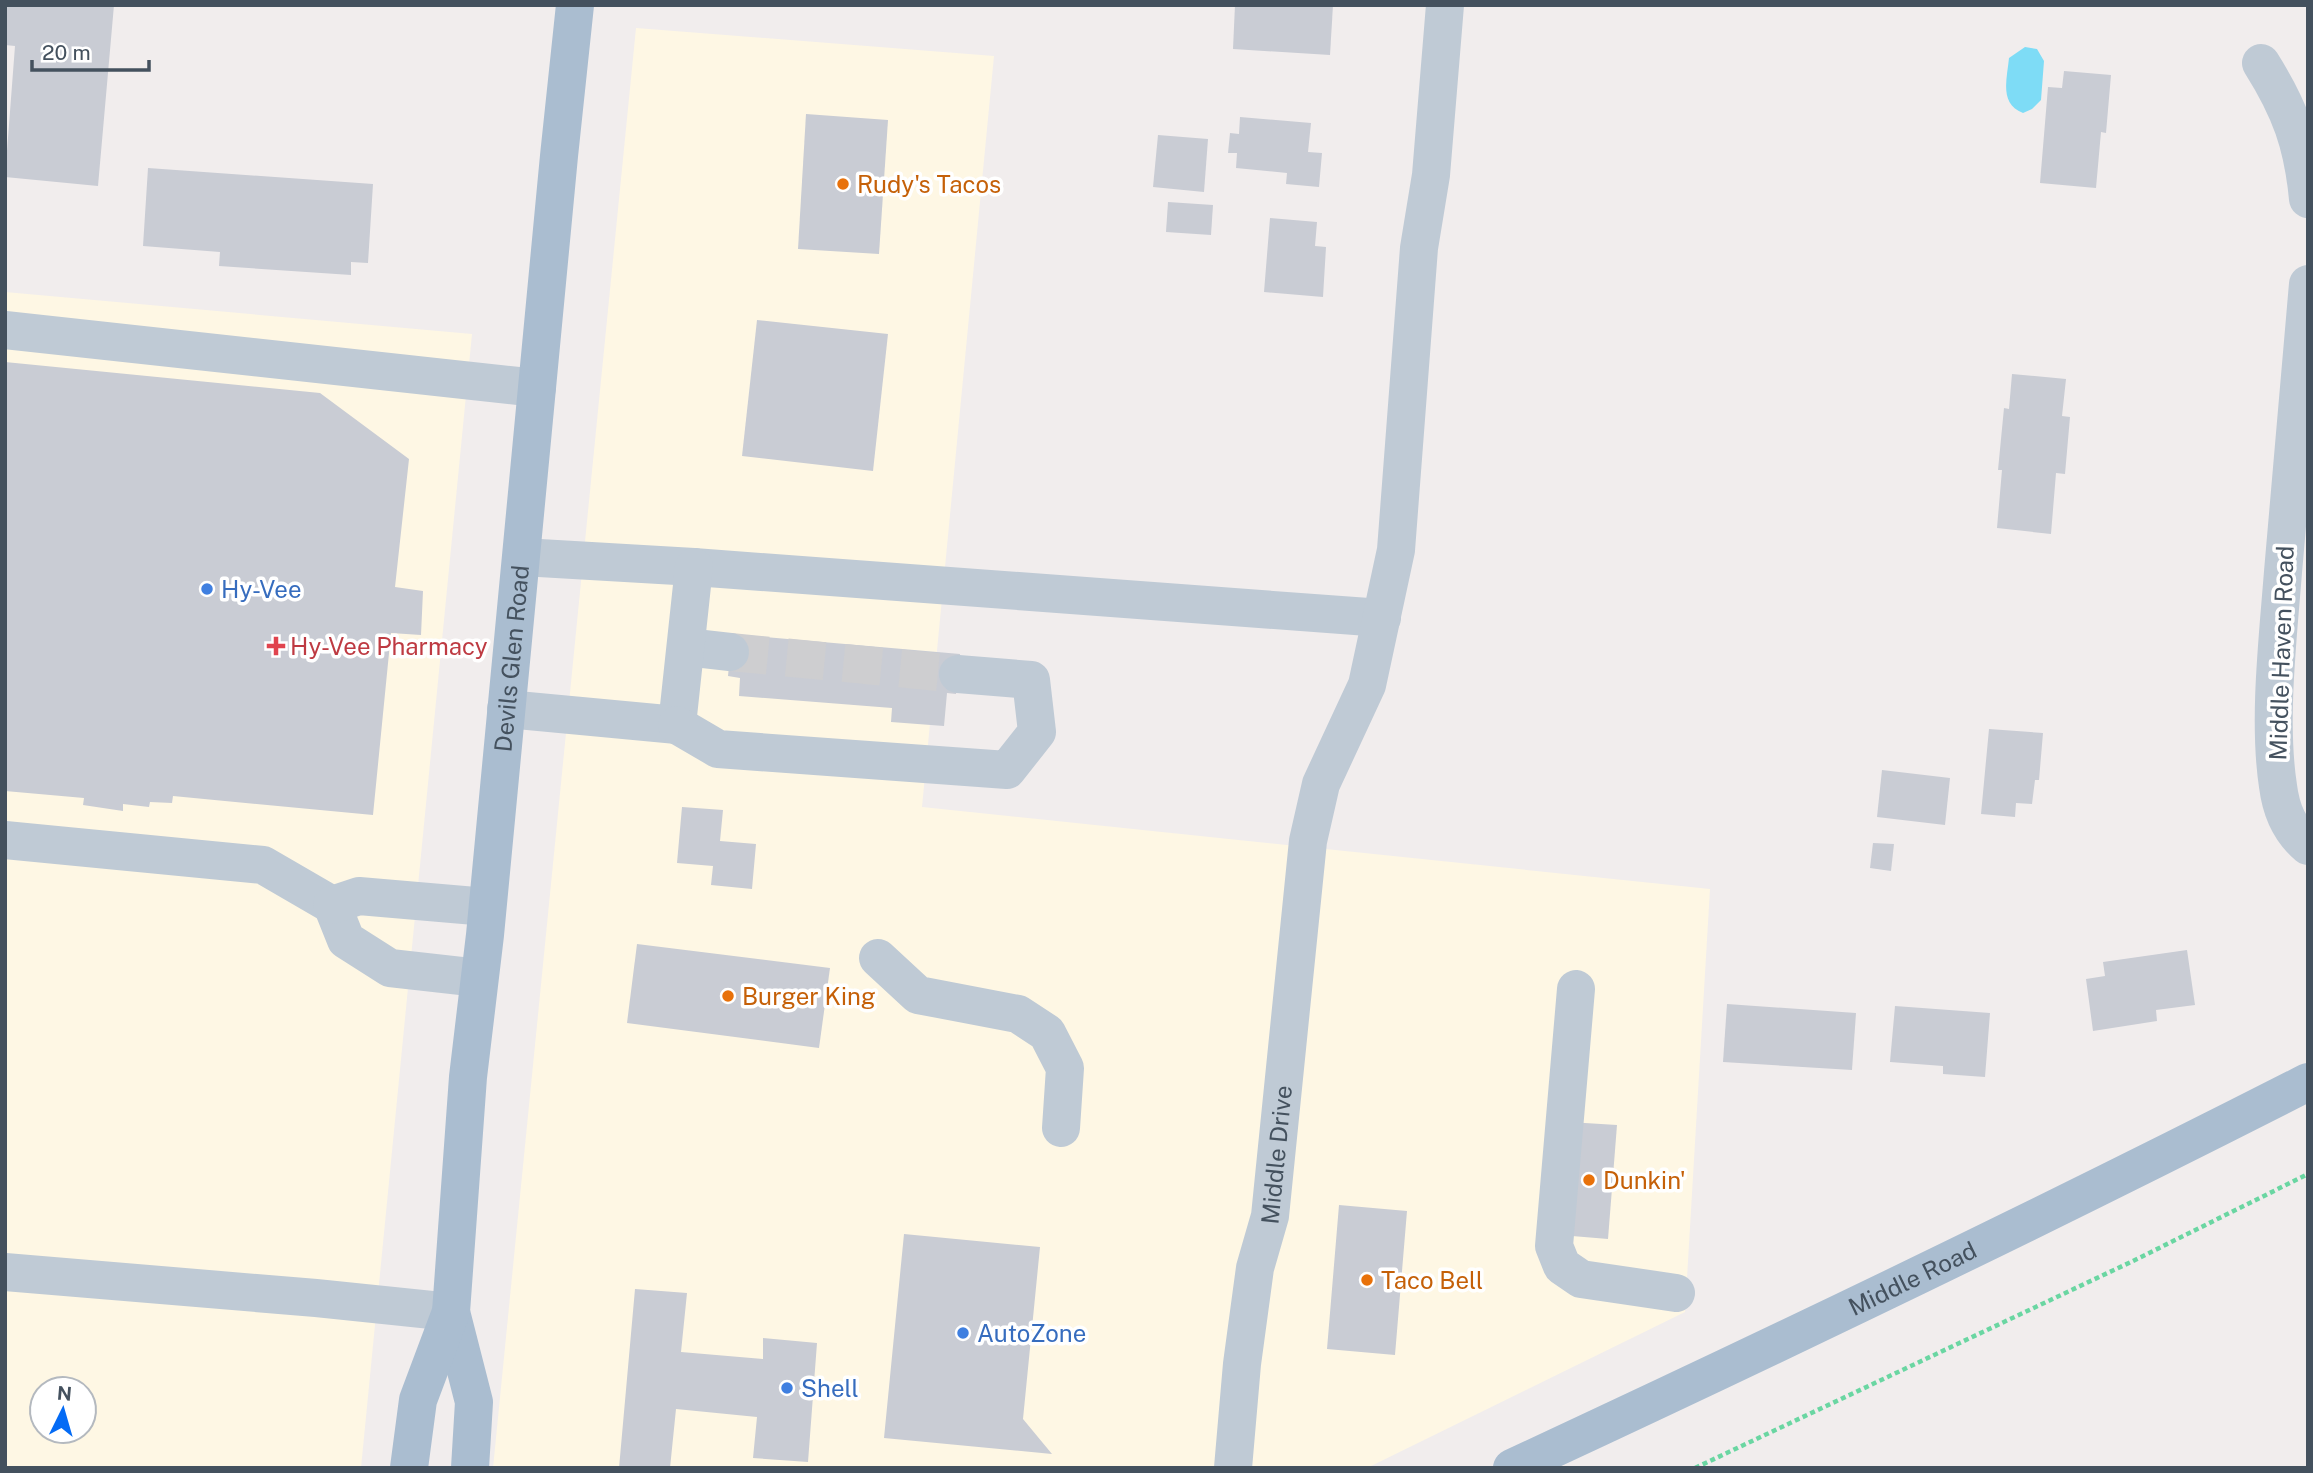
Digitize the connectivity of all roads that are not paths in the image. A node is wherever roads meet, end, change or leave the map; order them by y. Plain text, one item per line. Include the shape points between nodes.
1 (575, 5) edge
2 (1445, 5) edge
3 (2261, 63) dead end
4 (2308, 199) edge
5 (2308, 284) edge
6 (5, 330) edge
7 (537, 388) junction
8 (522, 557) junction
9 (694, 566) junction
10 (1382, 618) junction
11 (686, 647) junction
12 (730, 652) tunnel mouth
13 (958, 674) tunnel mouth
14 (506, 709) junction
15 (677, 725) junction
16 (5, 840) edge
17 (2308, 846) edge
18 (332, 905) junction
19 (487, 907) junction
20 (878, 958) dead end
21 (480, 978) junction
22 (1576, 989) dead end
23 (2308, 1082) edge
24 (1061, 1128) dead end
25 (5, 1272) edge
26 (1676, 1293) dead end
27 (451, 1312) junction
28 (409, 1468) edge
29 (470, 1468) edge
30 (1233, 1468) edge
31 (1512, 1468) edge

1 - 7 main road, Devils Glen Road
2 - 10 street, Middle Drive via 1431,175 1419,248 1395,550
3 - 4 street via 2295,129
5 - 17 street, Middle Haven Road via 2280,613 2274,753 2283,811 2294,834
6 - 7 street
7 - 8 main road, Devils Glen Road
8 - 9 street
8 - 14 main road, Devils Glen Road
9 - 10 street
9 - 11 street
10 - 30 street, Middle Drive via 1367,685 1321,785 1308,841 1271,1205 1255,1268
11 - 12 street
11 - 15 street
13 - 15 street via 1031,680 1037,732 1007,770 718,749
14 - 15 street
14 - 19 main road, Devils Glen Road
16 - 18 street via 263,865
18 - 19 street via 359,896
18 - 21 street via 345,940 390,968
19 - 21 main road, Devils Glen Road
20 - 24 street via 918,995 1018,1014 1047,1033 1065,1068
21 - 27 main road, Devils Glen Road
22 - 26 street via 1554,1246 1562,1266 1581,1279
23 - 31 main road, Middle Road via 2098,1190
25 - 27 street
27 - 28 main road, Devils Glen Road via 418,1400
27 - 29 main road, Devils Glen Road via 474,1402

